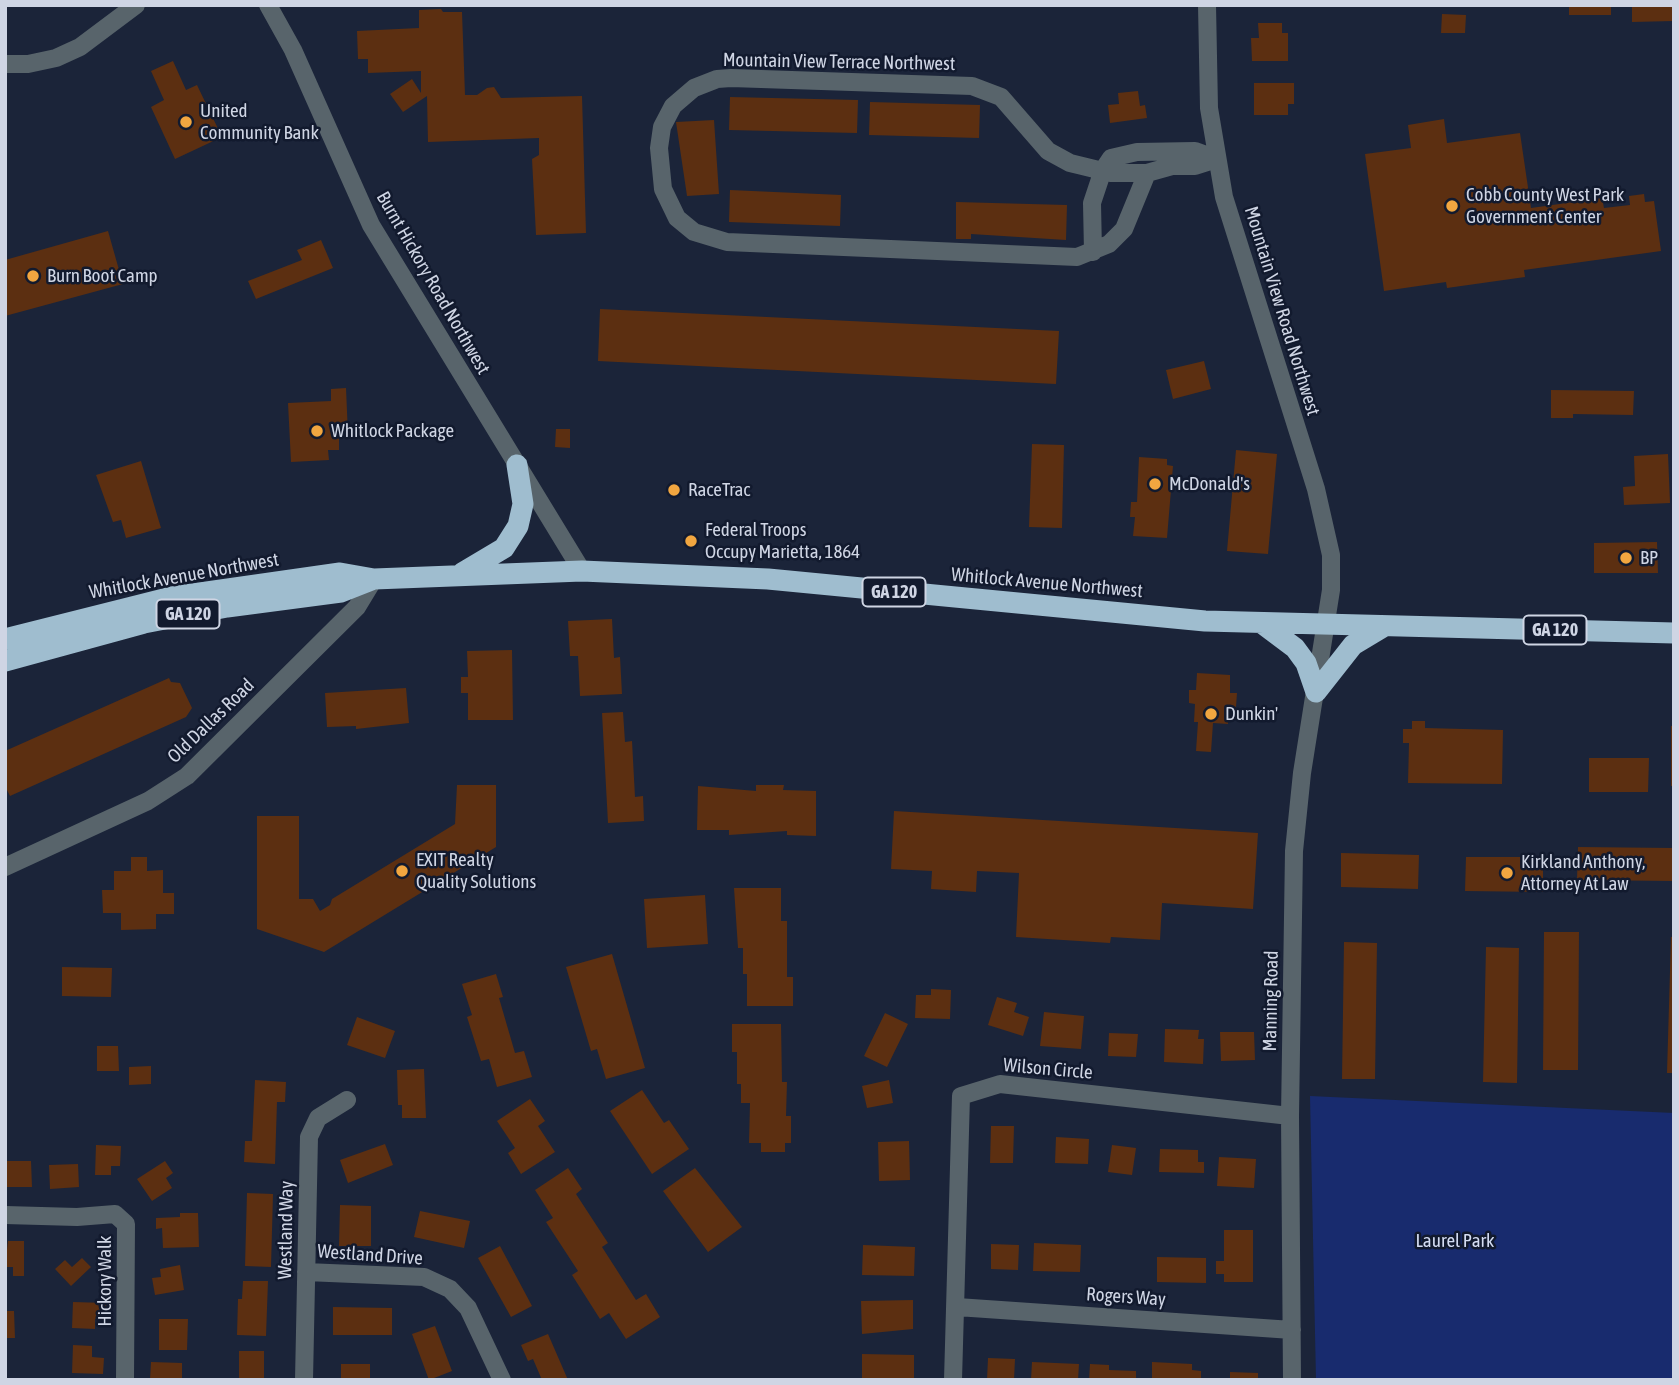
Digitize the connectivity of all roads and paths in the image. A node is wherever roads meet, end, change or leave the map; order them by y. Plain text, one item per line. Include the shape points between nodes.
1 (136, 5) edge
2 (268, 5) edge
3 (1207, 5) edge
4 (5, 64) edge
5 (1217, 159) junction
6 (1103, 170) junction
7 (1147, 173) junction
8 (1093, 252) junction
9 (517, 465) junction
10 (582, 571) junction
11 (457, 576) junction
12 (374, 579) junction
13 (1263, 624) junction
14 (1326, 626) junction
15 (1382, 627) junction
16 (1674, 633) edge
17 (5, 639) edge
18 (5, 661) edge
19 (1316, 692) junction
20 (5, 867) edge
21 (347, 1100) dead end
22 (1290, 1116) junction
23 (5, 1215) edge
24 (306, 1272) junction
25 (957, 1307) junction
26 (1292, 1330) junction
27 (125, 1380) edge
28 (304, 1380) edge
29 (502, 1380) edge
30 (953, 1380) edge
31 (1292, 1380) edge

1 - 4 street via 80,47 56,58
2 - 9 street, Burnt Hickory Road Northwest via 293,50 371,225
3 - 5 street, Mountain View Road Northwest via 1209,108
5 - 6 street via 1195,150 1136,152 1111,158
5 - 7 street, Mountain View Terrace Northwest
5 - 14 street, Mountain View Road Northwest via 1236,241 1325,521 1332,572
6 - 7 street, Mountain View Terrace Northwest
6 - 8 street via 1092,203
6 - 8 street, Mountain View Terrace Northwest via 1054,156 1011,105 993,92 972,86 717,79 694,88 673,106 659,138 660,174 671,209 694,232 714,240 1063,257
7 - 8 street, Mountain View Terrace Northwest via 1124,229
9 - 10 street, Burnt Hickory Road Northwest
9 - 11 highway via 523,504 518,526 504,548
10 - 11 highway, Whitlock Avenue Northwest / GA 120
10 - 13 highway, Whitlock Avenue Northwest / GA 120 via 756,578
11 - 12 highway, Whitlock Avenue Northwest / GA 120
12 - 17 highway, Whitlock Avenue Northwest / GA 120 via 340,573 223,588 113,610
12 - 18 highway, Whitlock Avenue Northwest / GA 120 via 341,592 144,623
12 - 20 street, Old Dallas Road via 357,607 187,776 148,801
13 - 14 highway, Whitlock Avenue Northwest / GA 120
13 - 19 highway via 1295,648
14 - 15 highway, Whitlock Avenue Northwest / GA 120
14 - 19 street, Manning Road
15 - 16 highway, Whitlock Avenue Northwest / GA 120
15 - 19 highway via 1353,645
19 - 22 street, Manning Road via 1300,782 1294,851
21 - 24 street, Westland Way via 318,1118 309,1137
22 - 25 street, Wilson Circle via 1000,1084 961,1096
22 - 26 street, Manning Road
23 - 27 street, Hickory Walk via 114,1214 126,1224
24 - 28 street, Westland Way
24 - 29 street, Westland Drive via 424,1277 450,1289 468,1308
25 - 26 street, Rogers Way
25 - 30 street, Wilson Circle
26 - 31 street, Manning Road

